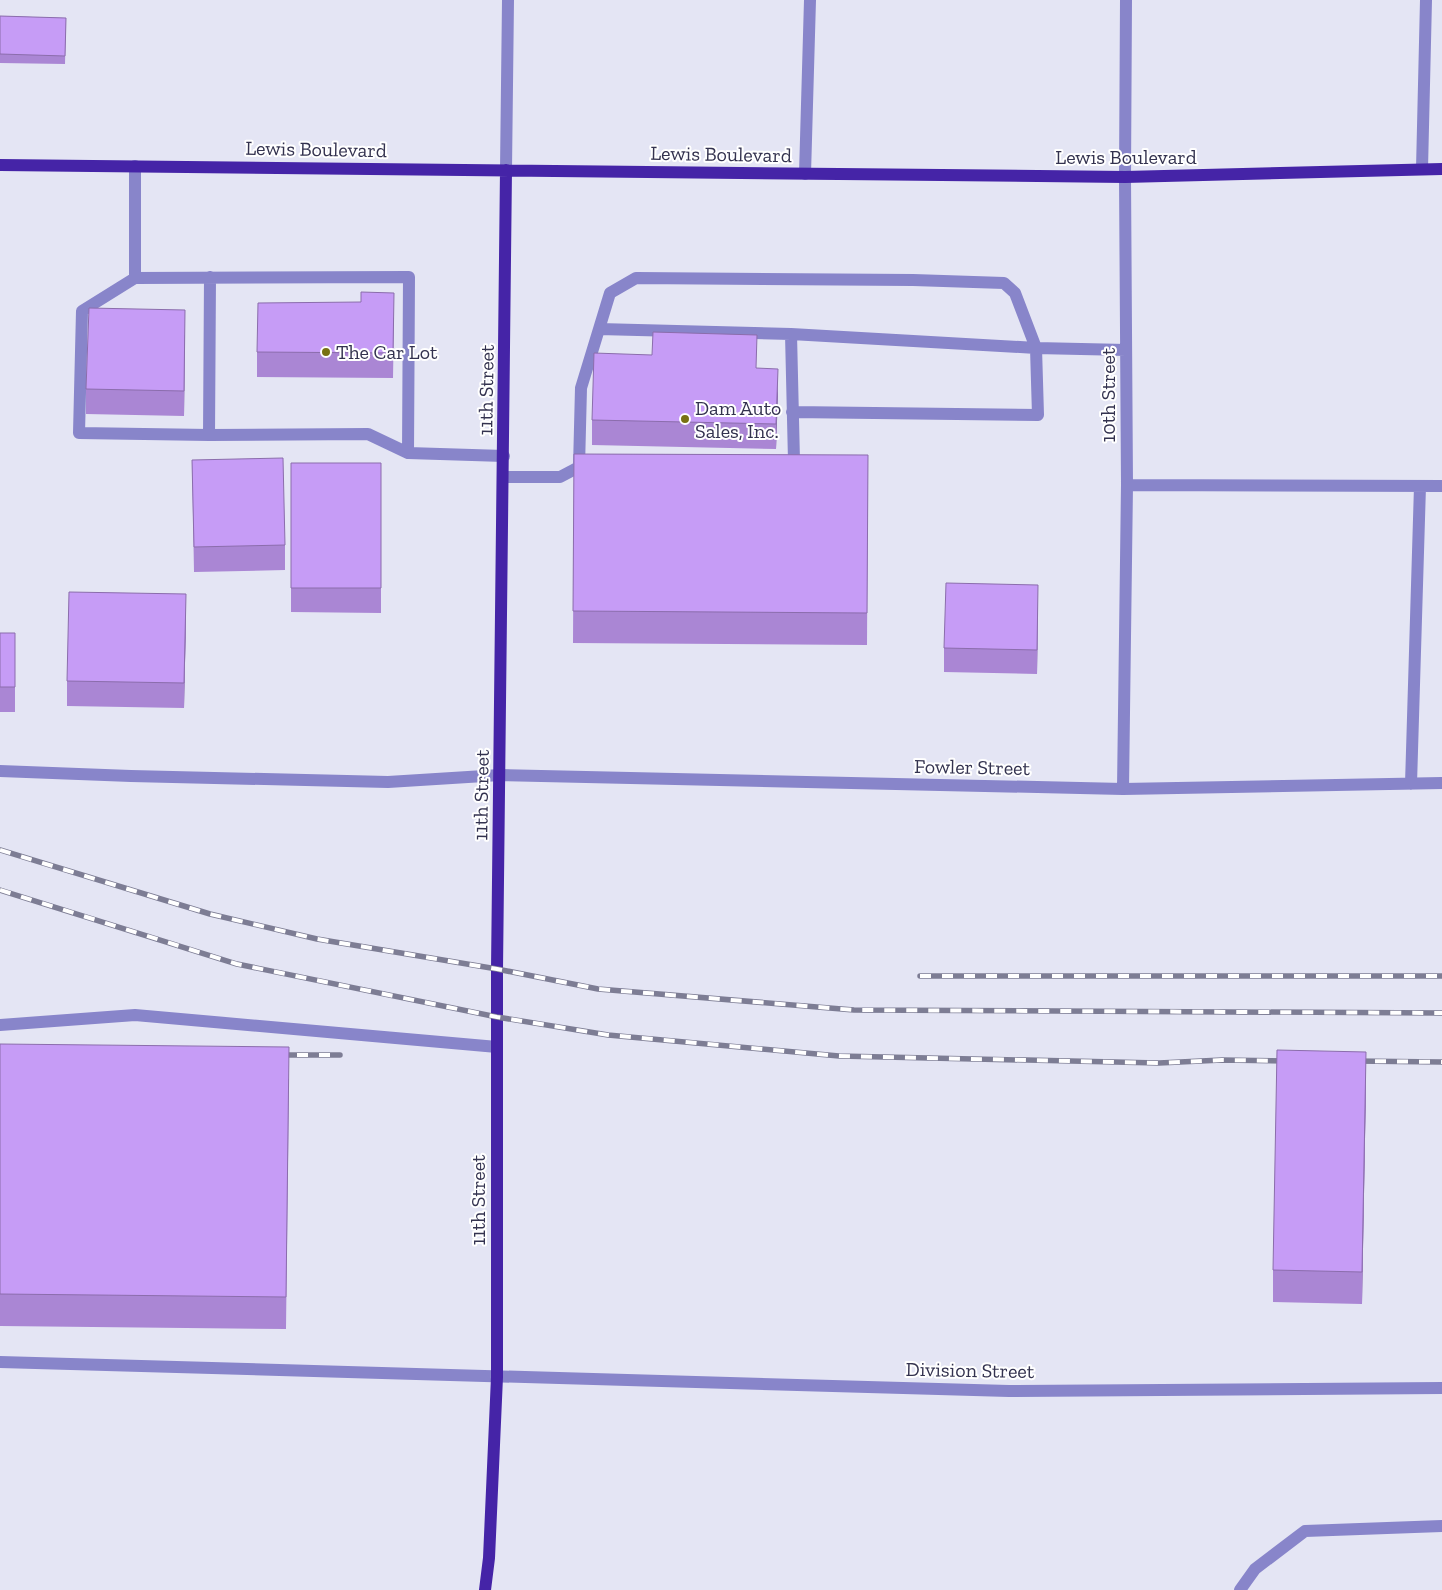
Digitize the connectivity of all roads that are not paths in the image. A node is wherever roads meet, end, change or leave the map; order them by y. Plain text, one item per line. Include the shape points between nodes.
1 (508, 0) edge
2 (810, 0) edge
3 (1126, 0) edge
4 (1426, 0) edge
5 (0, 165) edge
6 (135, 166) junction
7 (1422, 169) junction
8 (506, 170) junction
9 (1442, 170) edge
10 (805, 174) junction
11 (1125, 177) junction
12 (210, 277) junction
13 (135, 278) junction
14 (599, 329) junction
15 (791, 334) junction
16 (1036, 348) junction
17 (1126, 350) junction
18 (792, 412) junction
19 (209, 435) junction
20 (408, 453) junction
21 (504, 456) junction
22 (774, 462) edge
23 (597, 465) edge
24 (579, 467) junction
25 (503, 477) junction
26 (1128, 486) junction
27 (1420, 486) junction
28 (1442, 486) edge
29 (0, 771) edge
30 (500, 776) junction
31 (1442, 783) edge
32 (1411, 784) junction
33 (1123, 789) junction
34 (0, 1025) edge
35 (497, 1047) junction
36 (0, 1362) edge
37 (496, 1377) junction
38 (1442, 1388) edge
39 (1442, 1526) edge
40 (485, 1590) edge
41 (1240, 1590) edge

1 - 8 street, 11th Street
2 - 10 street
3 - 11 street, 10th Street
4 - 7 street
5 - 6 main road, Lewis Boulevard
6 - 8 main road, Lewis Boulevard
6 - 13 street
7 - 9 main road, Lewis Boulevard
7 - 11 main road, Lewis Boulevard
8 - 10 main road, Lewis Boulevard
8 - 21 main road, 11th Street
10 - 11 main road, Lewis Boulevard
11 - 17 street, 10th Street
12 - 13 street
12 - 19 street
12 - 20 street via 409,277
13 - 19 street via 82,311 79,433
14 - 15 street
14 - 16 street via 610,293 636,278 1004,283 1015,293
14 - 24 street via 581,388
15 - 16 street
15 - 18 street
16 - 17 street
16 - 18 street via 1038,415
17 - 26 street, 10th Street
18 - 22 street via 794,461
19 - 20 street via 368,434
20 - 21 street
21 - 25 main road, 11th Street
23 - 24 street
24 - 25 street via 560,477
25 - 30 main road, 11th Street
26 - 27 street
26 - 33 street, 10th Street
27 - 28 street
27 - 32 street
29 - 30 street, Fowler Street via 388,782
30 - 33 street, Fowler Street
30 - 35 main road, 11th Street
31 - 32 street, Fowler Street
32 - 33 street, Fowler Street
34 - 35 street via 135,1015
35 - 37 main road, 11th Street
36 - 37 street, Division Street
37 - 38 street, Division Street via 1009,1391
37 - 40 main road, 11th Street
39 - 41 street via 1305,1531 1255,1569

